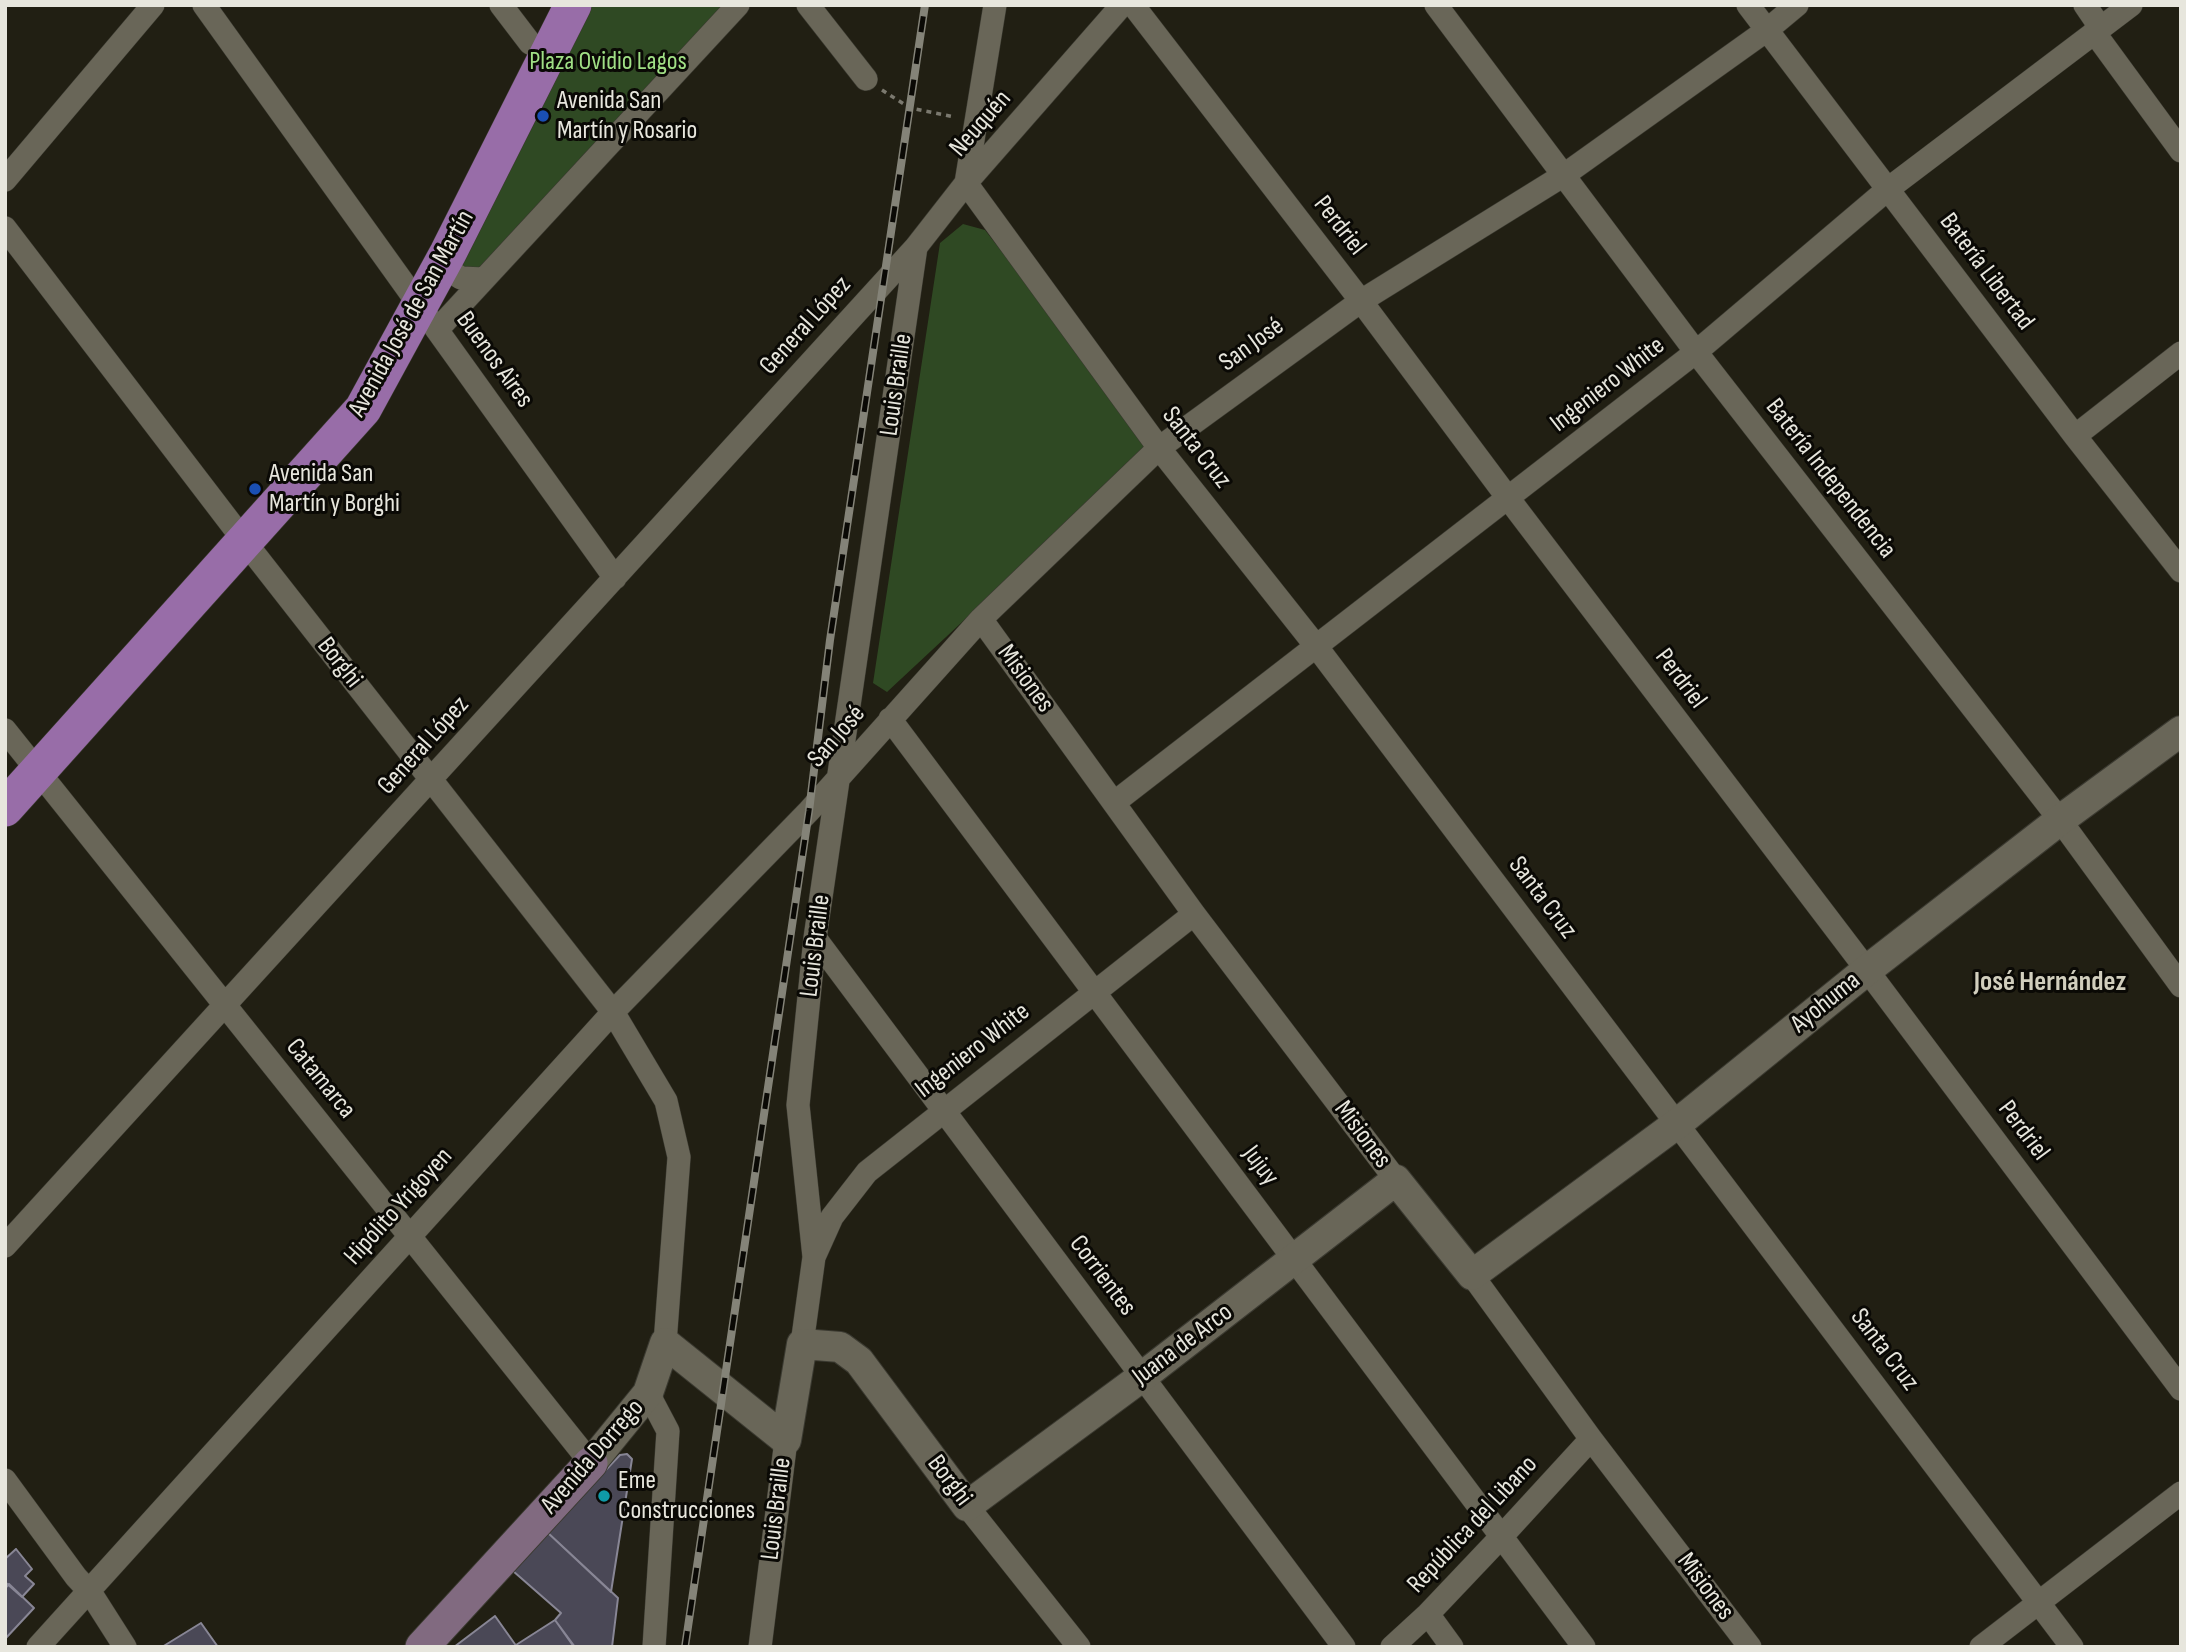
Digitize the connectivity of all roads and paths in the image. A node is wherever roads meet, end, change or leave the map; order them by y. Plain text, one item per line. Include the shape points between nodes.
1 (153, 5) edge
2 (204, 5) edge
3 (501, 5) edge
4 (549, 5) edge
5 (573, 5) edge
6 (738, 5) edge
7 (808, 5) edge
8 (995, 5) edge
9 (1122, 5) edge
10 (1133, 5) edge
11 (1436, 5) edge
12 (1748, 5) edge
13 (1797, 5) edge
14 (2085, 5) edge
15 (2131, 5) edge
16 (2097, 29) junction
17 (1767, 30) junction
18 (540, 48) junction
19 (866, 79) joint
20 (976, 121) junction
21 (2181, 152) edge
22 (1564, 175) junction
23 (5, 180) edge
24 (966, 183) junction
25 (1888, 189) junction
26 (5, 228) edge
27 (916, 247) junction
28 (448, 253) junction
29 (484, 279) junction
30 (883, 283) joint
31 (1362, 301) junction
32 (421, 307) junction
33 (1696, 352) junction
34 (2181, 353) edge
35 (2075, 436) junction
36 (1159, 448) junction
37 (1508, 498) junction
38 (239, 534) junction
39 (2181, 571) edge
40 (615, 578) junction
41 (981, 619) junction
42 (1316, 646) junction
43 (890, 719) junction
44 (2181, 732) edge
45 (19, 758) edge
46 (841, 775) junction
47 (430, 781) junction
48 (1115, 802) junction
49 (5, 808) edge
50 (808, 811) joint
51 (2060, 820) junction
52 (1194, 914) junction
53 (815, 938) junction
54 (1867, 970) junction
55 (2181, 986) edge
56 (1095, 993) junction
57 (226, 1005) junction
58 (613, 1012) junction
59 (666, 1101) joint
60 (943, 1110) junction
61 (1678, 1123) junction
62 (1396, 1180) junction
63 (410, 1236) junction
64 (5, 1246) edge
65 (814, 1257) junction
66 (1295, 1259) junction
67 (1472, 1275) junction
68 (665, 1343) junction
69 (802, 1344) junction
70 (1143, 1377) junction
71 (2181, 1389) edge
72 (648, 1393) junction
73 (1591, 1439) junction
74 (786, 1440) junction
75 (591, 1463) junction
76 (5, 1480) edge
77 (2181, 1493) edge
78 (967, 1506) junction
79 (1502, 1536) junction
80 (90, 1592) junction
81 (2039, 1603) junction
82 (1427, 1614) junction
83 (38, 1647) edge
84 (125, 1647) edge
85 (422, 1647) edge
86 (654, 1647) edge
87 (760, 1647) edge
88 (1079, 1647) edge
89 (1344, 1647) edge
90 (1392, 1647) edge
91 (1452, 1647) edge
92 (1584, 1647) edge
93 (1750, 1647) edge
94 (1981, 1647) edge
95 (2072, 1647) edge

1 - 23 street
2 - 32 street, Buenos Aires
3 - 18 street
4 - 18 main road, Avenida José de San Martín
5 - 18 main road, Avenida José de San Martín
6 - 29 street
7 - 19 street
8 - 20 street
9 - 24 street, Neuquén
10 - 31 street, Perdriel
11 - 22 street, Batería Independencia
12 - 17 street, Batería Libertad
13 - 17 street, San José
14 - 16 street
15 - 16 street, Ingeniero White
16 - 21 street
16 - 25 street, Ingeniero White
17 - 22 street, San José
17 - 25 street, Batería Libertad
18 - 28 main road, Avenida José de San Martín
18 - 32 main road, Avenida José de San Martín
19 - 20 path via 910,108
20 - 24 street
22 - 31 street, San José
22 - 33 street, Batería Independencia
24 - 27 street, Neuquén
24 - 36 street, Santa Cruz
25 - 33 street, Ingeniero White
25 - 35 street, Batería Libertad
26 - 38 street, Borghi
27 - 30 street, Neuquén
27 - 46 street, Louis Braille
28 - 29 street via 450,271 461,278
28 - 32 main road, Avenida José de San Martín
29 - 32 street
30 - 40 street, General López
31 - 36 street, San José
31 - 37 street, Perdriel
32 - 38 main road, Avenida José de San Martín
32 - 40 street, Buenos Aires
33 - 37 street, Ingeniero White
33 - 51 street, Batería Independencia
34 - 35 street
35 - 39 street, Batería Libertad
36 - 41 street, San José
36 - 42 street, Santa Cruz
37 - 42 street, Ingeniero White
37 - 54 street, Perdriel
38 - 45 main road, Avenida José de San Martín
38 - 47 street, Borghi
40 - 47 street, General López
41 - 43 street, San José
41 - 48 street, Misiones
42 - 48 street, Ingeniero White
42 - 61 street, Santa Cruz
43 - 46 street, San José
43 - 56 street, Jujuy
44 - 51 street, Ayohuma
45 - 49 main road, Avenida José de San Martín
45 - 57 street, Catamarca
46 - 50 street, San José
46 - 53 street, Louis Braille
47 - 57 street, General López
47 - 58 street, Borghi
48 - 52 street, Misiones
50 - 58 street, Hipólito Yrigoyen
51 - 54 street, Ayohuma
51 - 55 street, Batería Independencia
52 - 56 street, Ingeniero White
52 - 62 street, Misiones
53 - 60 street, Corrientes
53 - 65 street, Louis Braille via 798,1105
54 - 61 street, Ayohuma
54 - 71 street, Perdriel
56 - 60 street, Ingeniero White
56 - 66 street, Jujuy
57 - 63 street, Catamarca
57 - 64 street, General López
58 - 59 street, Borghi
58 - 63 street, Hipólito Yrigoyen
59 - 68 street, Avenida Dorrego via 679,1157
60 - 65 street, Ingeniero White via 867,1172 832,1217
60 - 70 street, Corrientes
61 - 67 street, Ayohuma
61 - 81 street, Santa Cruz
62 - 66 street, Juana de Arco
62 - 67 street, Misiones
63 - 75 street, Catamarca
63 - 80 street, Hipólito Yrigoyen
65 - 69 street, Louis Braille
66 - 70 street, Juana de Arco
66 - 79 street, Jujuy
67 - 73 street, Misiones
68 - 72 street, Avenida Dorrego
68 - 74 street
69 - 74 street, Louis Braille
69 - 78 street, Borghi via 840,1348 859,1361
70 - 78 street, Juana de Arco
70 - 89 street, Corrientes
72 - 75 street, Avenida Dorrego
72 - 86 street via 668,1431
73 - 79 street, República del Libano
73 - 93 street, Misiones
74 - 87 street, Louis Braille
75 - 85 main road, Avenida Dorrego
76 - 80 street
77 - 81 street
78 - 88 street, Borghi
79 - 82 street, República del Libano
79 - 92 street, Jujuy
80 - 83 street, Hipólito Yrigoyen
80 - 84 street
81 - 94 street
81 - 95 street, Santa Cruz
82 - 90 street, República del Libano
82 - 91 street

